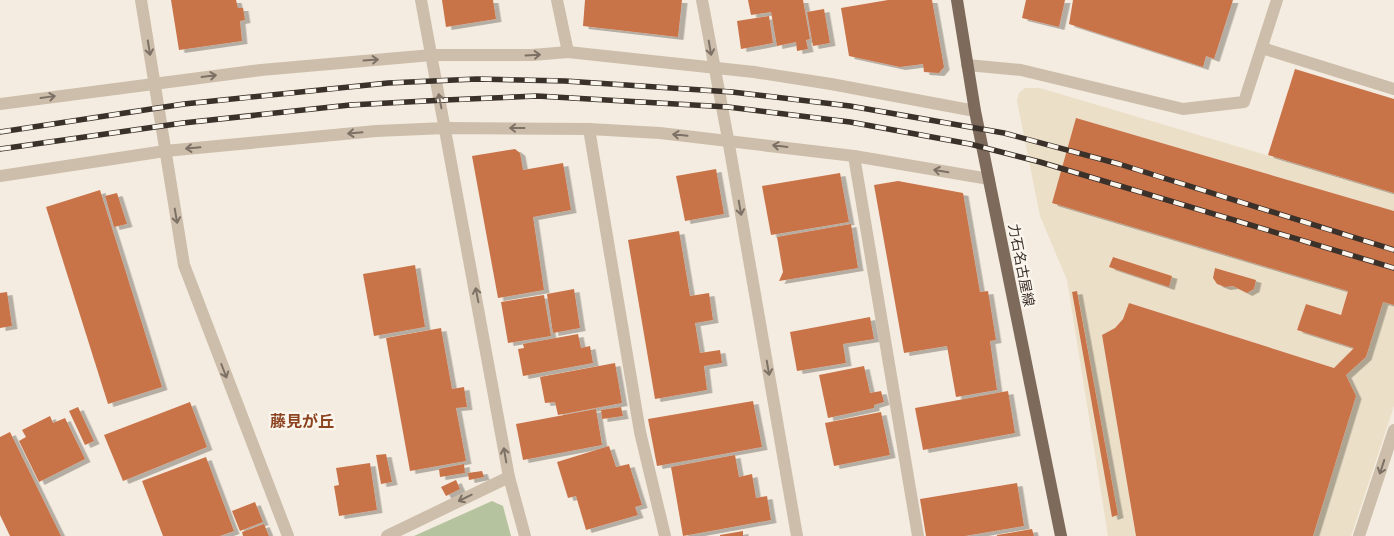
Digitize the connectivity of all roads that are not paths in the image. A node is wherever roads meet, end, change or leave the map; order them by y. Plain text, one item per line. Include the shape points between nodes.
1 (141, 0) edge
2 (421, 0) edge
3 (557, 0) edge
4 (702, 0) edge
5 (957, 0) edge
6 (1277, 0) edge
7 (1262, 48) junction
8 (568, 52) junction
9 (432, 55) junction
10 (967, 66) junction
11 (714, 68) junction
12 (155, 82) junction
13 (1394, 89) edge
14 (0, 104) edge
15 (975, 111) junction
16 (446, 128) junction
17 (589, 129) junction
18 (728, 140) junction
19 (165, 151) junction
20 (854, 156) junction
21 (0, 176) edge
22 (989, 179) junction
23 (1394, 430) edge
24 (509, 477) junction
25 (288, 536) edge
26 (387, 536) edge
27 (525, 536) edge
28 (665, 536) edge
29 (797, 536) edge
30 (918, 536) edge
31 (1061, 536) edge
32 (1360, 536) edge

1 -> 12 street
2 - 9 street
3 - 8 street
4 -> 11 street
5 - 10 main road, 力石名古屋線
6 - 7 street
7 - 10 street via 1244,102 1183,109 1021,70
7 - 13 street
9 -> 8 street
8 - 11 street
12 -> 9 street
16 -> 9 street
10 - 15 main road, 力石名古屋線
11 - 15 street via 831,84
11 - 18 street
14 -> 12 street
12 - 19 street
15 - 22 main road, 力石名古屋線
17 -> 16 street
16 -> 19 street via 376,131
24 -> 16 street
18 -> 17 street via 660,132
17 - 28 street via 640,432
20 -> 18 street
18 -> 29 street
19 - 21 street
19 -> 25 street via 184,266
22 -> 20 street
20 - 30 street
22 - 31 main road, 力石名古屋線
23 -> 32 street
24 -> 26 street
24 - 27 street

